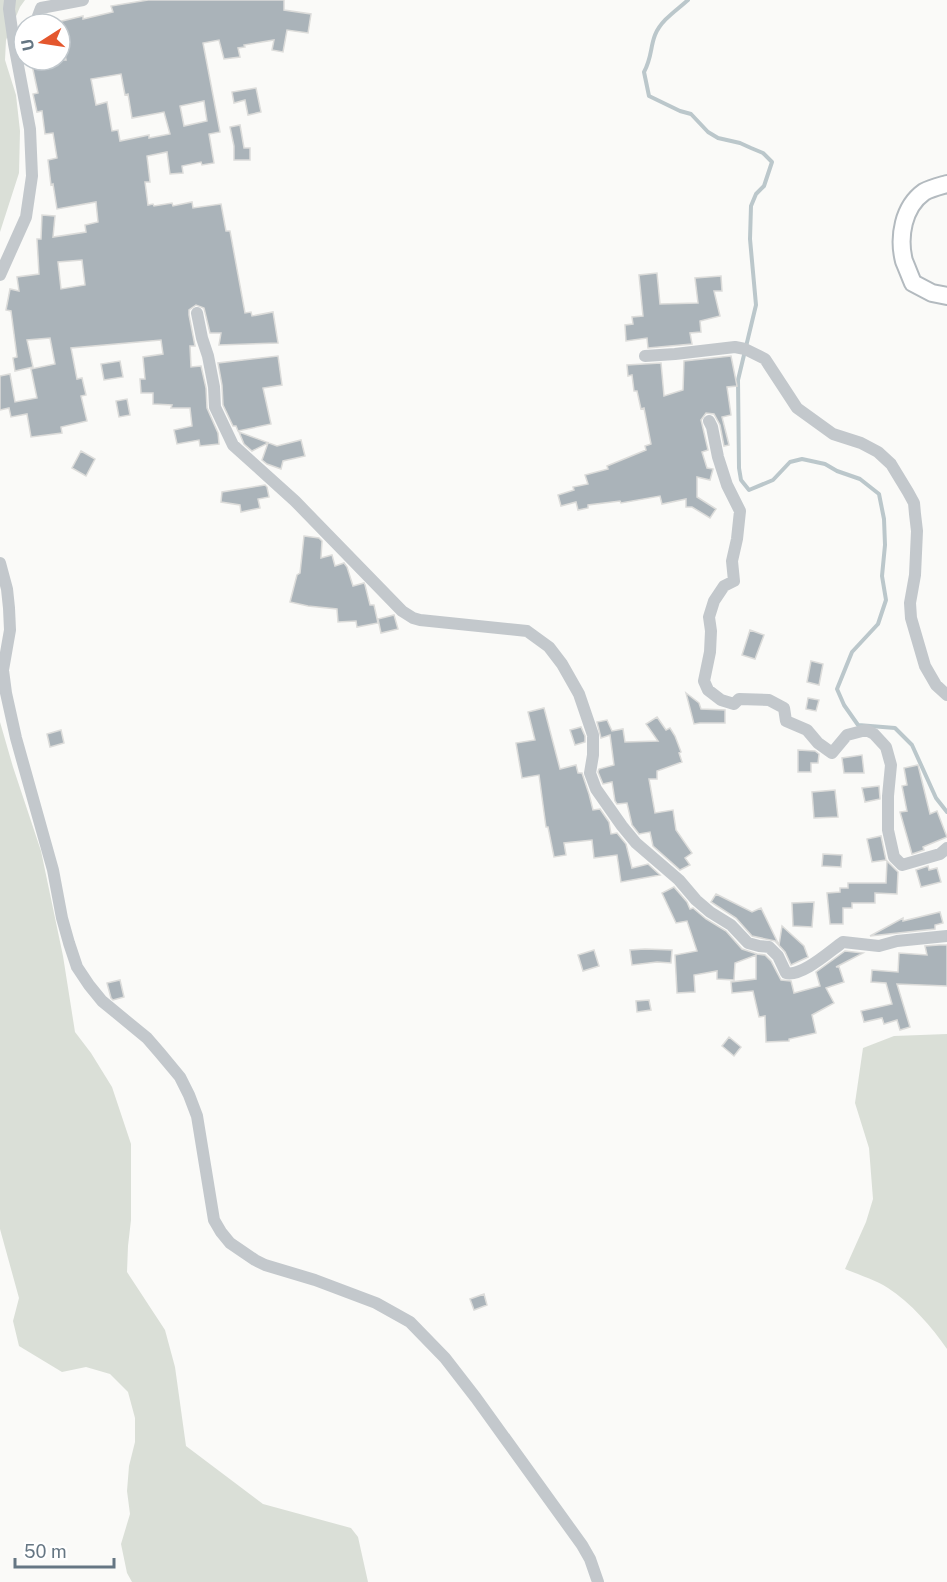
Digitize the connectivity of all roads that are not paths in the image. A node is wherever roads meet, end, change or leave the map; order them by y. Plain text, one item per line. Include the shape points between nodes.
1 (10, 0) edge
2 (83, 0) edge
3 (39, 12) edge
4 (12, 19) edge
5 (23, 72) edge
6 (947, 184) edge
7 (0, 275) edge
8 (947, 296) edge
9 (197, 313) dead end
10 (645, 356) dead end
11 (709, 421) dead end
12 (0, 563) edge
13 (947, 695) edge
14 (947, 848) edge
15 (947, 936) edge
16 (598, 1582) edge

1 - 4 street
2 - 3 street via 41,8
5 - 7 street via 32,176 26,217
6 - 8 street via 926,190 915,200 907,211 901,239 913,283
9 - 15 street via 215,406 233,445 295,501 402,611 420,620 526,631 549,647 579,694 593,735 590,773 596,789 636,843 710,912 731,925 748,943 769,947 790,974 805,969 843,942 879,946
10 - 13 street via 745,349 765,359 797,408 833,434 879,452 891,464 914,503 917,542 911,618 925,666
11 - 14 street via 727,485 740,511 732,561 734,581 724,586 709,617 710,652 704,681 708,690 734,704 739,699 769,700 784,708 786,721 807,730 832,753 847,735 866,730 874,734 886,747 891,765 888,830 894,857 902,865 940,854
12 - 16 street via 9,608 10,630 3,670 6,693 69,943 78,967 95,993 147,1038 180,1077 196,1116 214,1220 220,1232 265,1265 376,1303 410,1322 476,1398 582,1545

